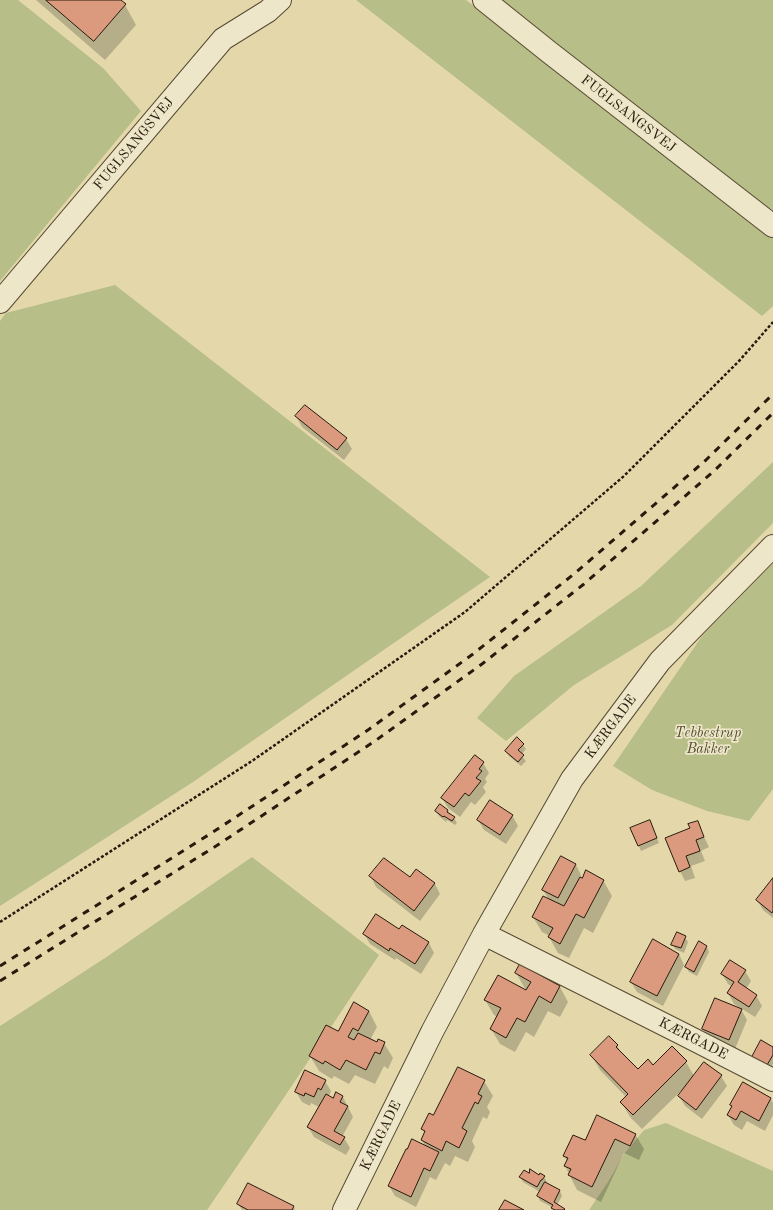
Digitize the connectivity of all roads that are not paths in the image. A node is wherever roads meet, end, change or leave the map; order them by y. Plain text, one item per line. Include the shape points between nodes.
1 (280, 0) edge
2 (484, 0) edge
3 (773, 226) edge
4 (0, 302) edge
5 (773, 546) edge
6 (484, 934) junction
7 (773, 1080) edge
8 (344, 1210) edge

1 - 4 street, FUGLSANGSVEJ via 268,11 224,39
2 - 3 street, FUGLSANGSVEJ
5 - 6 street, KÆRGADE via 660,660 572,779
6 - 7 street, KÆRGADE
6 - 8 street, KÆRGADE

